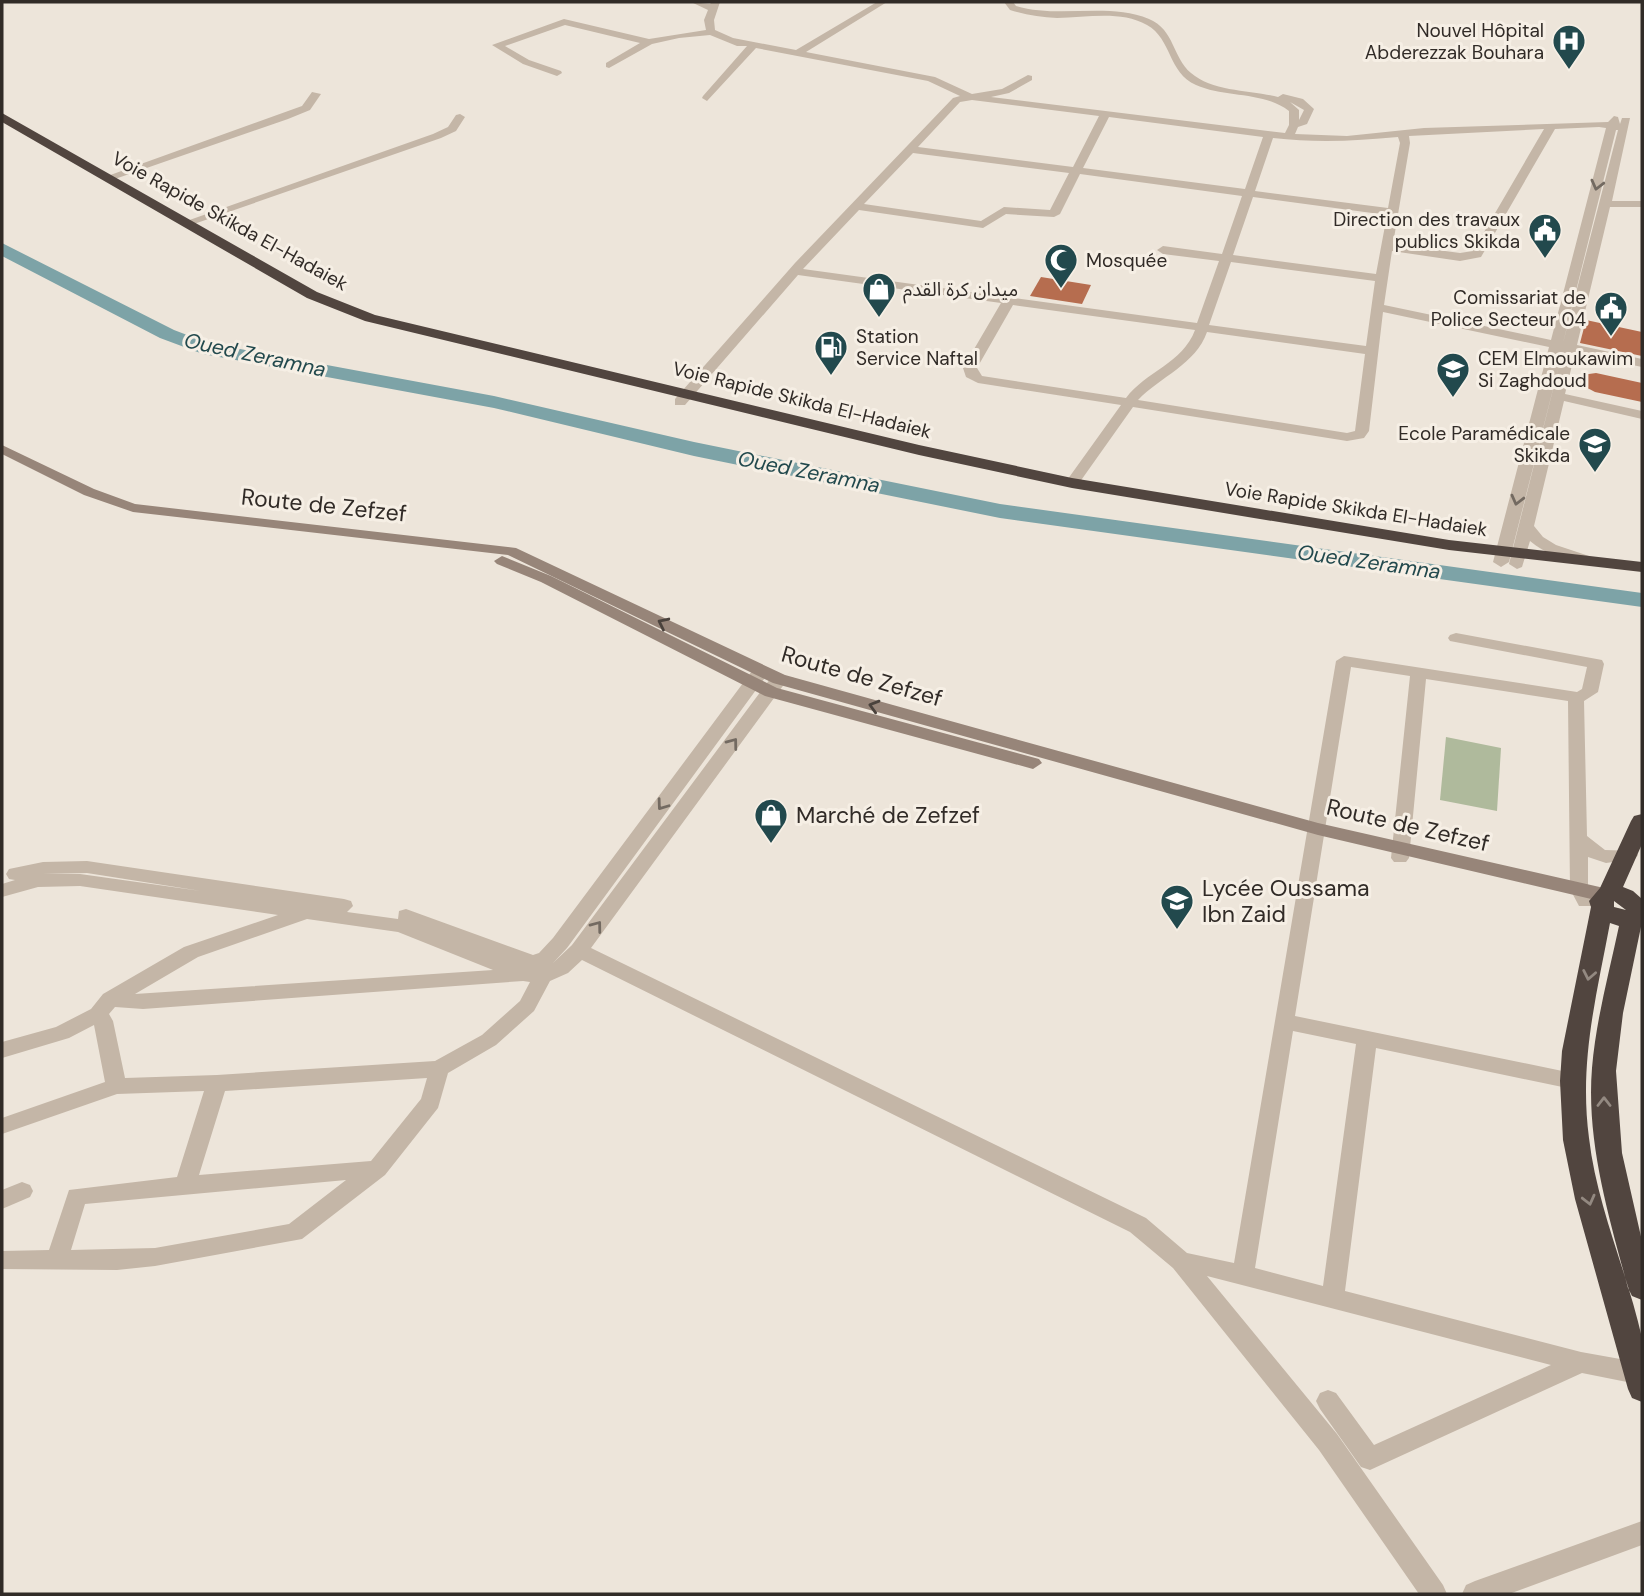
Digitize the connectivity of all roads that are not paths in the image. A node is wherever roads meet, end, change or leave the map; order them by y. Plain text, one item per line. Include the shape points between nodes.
1 (695, 2) edge
2 (883, 2) edge
3 (1009, 2) edge
4 (1020, 2) edge
5 (714, 5) edge
6 (1033, 11) junction
7 (711, 32) junction
8 (730, 40) junction
9 (649, 43) junction
10 (752, 47) junction
11 (799, 52) junction
12 (609, 65) dead end
13 (557, 73) dead end
14 (1028, 78) dead end
15 (946, 85) junction
16 (316, 94) dead end
17 (970, 97) junction
18 (707, 98) dead end
19 (1100, 115) junction
20 (2, 117) edge
21 (460, 117) dead end
22 (1619, 123) junction
23 (1551, 126) junction
24 (2, 128) edge
25 (1403, 133) junction
26 (1269, 135) junction
27 (1288, 137) junction
28 (910, 149) junction
29 (1071, 170) junction
30 (108, 178) junction
31 (1609, 189) junction
32 (1250, 193) junction
33 (1605, 204) junction
34 (1642, 204) edge
35 (855, 206) junction
36 (1393, 212) junction
37 (187, 223) junction
38 (1387, 247) junction
39 (1163, 250) dead end
40 (1227, 258) junction
41 (795, 271) junction
42 (1381, 278) junction
43 (1008, 302) junction
44 (1377, 307) junction
45 (1203, 328) junction
46 (1556, 345) junction
47 (1570, 348) junction
48 (1372, 351) junction
49 (1642, 363) edge
50 (1558, 396) junction
51 (684, 398) junction
52 (1129, 402) junction
53 (1642, 415) edge
54 (2, 449) edge
55 (2, 462) edge
56 (1072, 483) junction
57 (1526, 526) junction
58 (1510, 558) junction
59 (1594, 561) junction
60 (1642, 566) edge
61 (1642, 577) edge
62 (1456, 638) dead end
63 (1418, 673) junction
64 (757, 677) junction
65 (775, 686) junction
66 (1576, 699) junction
67 (1642, 821) edge
68 (1317, 834) junction
69 (1578, 838) junction
70 (1400, 853) junction
71 (1629, 855) junction
72 (2, 877) edge
73 (2, 890) edge
74 (1597, 899) junction
75 (1638, 908) edge
76 (305, 913) junction
77 (570, 947) junction
78 (532, 976) junction
79 (104, 1006) junction
80 (1286, 1022) junction
81 (1367, 1039) junction
82 (2, 1050) edge
83 (439, 1069) junction
84 (1572, 1081) junction
85 (216, 1083) junction
86 (116, 1086) junction
87 (2, 1126) edge
88 (377, 1170) junction
89 (185, 1185) junction
90 (2, 1260) edge
91 (57, 1260) junction
92 (1181, 1261) junction
93 (1243, 1275) junction
94 (1642, 1288) edge
95 (1333, 1298) junction
96 (1581, 1362) junction
97 (1640, 1381) edge
98 (1328, 1401) dead end
99 (1642, 1533) edge
100 (1434, 1594) edge
101 (1475, 1594) edge

1 - 5 street
2 - 11 street
3 - 6 street via 1013,8
4 - 6 street
5 - 7 street
6 - 27 street via 1123,11 1152,18 1176,33 1191,69 1204,79 1307,106 1308,114
7 - 8 street
7 - 9 street
8 - 10 street
8 - 11 street
9 - 12 street
9 - 13 street via 565,22 497,45
10 - 15 street
10 - 18 street
11 - 15 street
14 - 17 street via 1005,91
15 - 17 street
16 - 30 street via 306,108 284,117
17 - 19 street
17 - 28 street via 957,100
19 - 26 street
19 - 29 street
20 - 30 highway, Voie Rapide Skikda El-Hadaiek
21 - 37 street via 452,129 437,136
22 - 23 street
22 - 31 street
22 -> 46 street
23 - 25 street
23 - 38 street via 1477,254 1460,257
24 - 51 highway, Voie Rapide Skikda El-Hadaiek via 340,318
25 - 27 street via 1347,139
25 - 36 street
26 - 27 street
26 - 32 street
28 - 29 street
28 - 35 street
29 - 32 street
29 - 35 street via 1048,213 1004,211 983,225
30 - 37 highway, Voie Rapide Skikda El-Hadaiek
31 - 33 street
31 - 34 street
32 - 36 street
32 - 40 street
33 - 34 street
33 - 47 street
35 - 41 street
36 - 38 street
37 - 51 highway, Voie Rapide Skikda El-Hadaiek via 312,295 370,318
38 - 42 street
39 - 40 street
40 - 42 street
40 - 45 street
41 - 43 street
41 - 51 street
42 - 44 street
43 - 45 street
43 - 52 street via 970,368 974,377
44 - 46 street
44 - 48 street
45 - 48 street
45 - 52 street via 1184,356
46 - 47 street
46 -> 58 street
47 - 49 street
47 - 50 street
48 - 52 street via 1362,431 1356,436
50 - 53 street
50 - 57 street
51 - 56 highway, Voie Rapide Skikda El-Hadaiek
51 - 58 highway, Voie Rapide Skikda El-Hadaiek via 1096,498
52 - 56 street
64 -> 54 main road, Route de Zefzef via 511,551 133,508
55 - 64 main road, Route de Zefzef via 124,516 503,561
56 - 58 highway, Voie Rapide Skikda El-Hadaiek
57 - 58 street
57 - 59 street via 1540,544
58 - 59 highway, Voie Rapide Skikda El-Hadaiek
58 - 61 highway, Voie Rapide Skikda El-Hadaiek
59 - 60 highway, Voie Rapide Skikda El-Hadaiek
62 - 66 street via 1596,664 1590,692
63 - 66 street
63 - 68 street via 1344,661
63 - 70 street
64 - 65 main road, Route de Zefzef
64 -> 77 street
65 - 68 main road, Route de Zefzef
77 -> 65 street
66 - 69 street
67 - 71 highway
68 - 70 main road, Route de Zefzef
68 - 80 street
69 - 71 street via 1593,854 1610,858
69 - 74 street
70 - 74 main road, Route de Zefzef
71 - 74 highway
72 - 77 street via 43,867 87,867 408,916 532,962
73 - 76 street via 70,879
74 - 75 highway via 1621,894
74 -> 84 highway
94 -> 75 highway via 1611,1166 1604,1112 1607,1038
76 - 78 street via 401,926
76 - 79 street via 191,952
77 - 78 street
77 - 92 street via 1138,1225
78 - 79 street
78 - 83 street via 527,1006 489,1040
79 - 82 street via 62,1033
79 - 86 street
80 - 81 street
80 - 93 street
81 - 84 street
81 - 95 street
83 - 85 street
83 - 88 street via 431,1102
84 -> 97 highway via 1576,1140 1588,1199
85 - 86 street
85 - 89 street
86 - 87 street
88 - 89 street
88 - 91 street via 294,1232 155,1257
89 - 91 street via 77,1196
90 - 91 street
92 - 93 street
92 - 100 street via 1328,1442
93 - 95 street
95 - 96 street
96 - 97 street
96 - 98 street via 1370,1459
99 - 101 street

